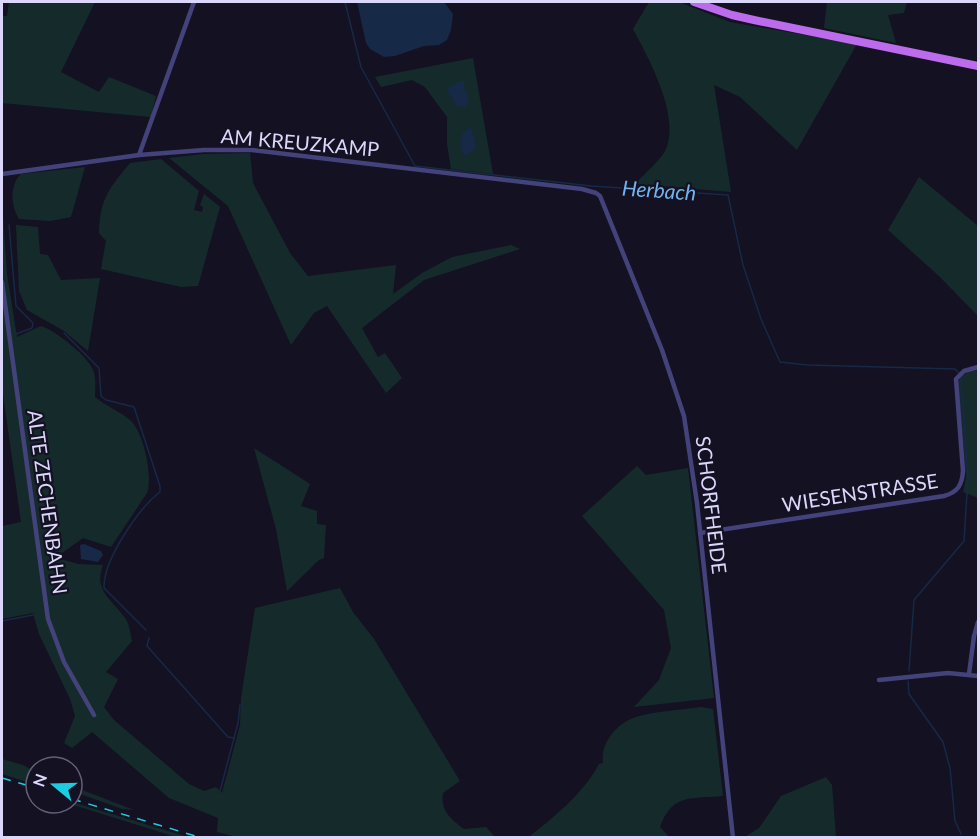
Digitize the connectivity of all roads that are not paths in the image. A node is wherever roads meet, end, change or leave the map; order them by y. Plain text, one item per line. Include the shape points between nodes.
1 (194, 2) edge
2 (696, 2) edge
3 (978, 66) edge
4 (139, 155) junction
5 (2, 174) edge
6 (596, 193) joint
7 (2, 282) edge
8 (978, 367) edge
9 (700, 533) junction
10 (978, 622) edge
11 (969, 674) junction
12 (978, 676) edge
13 (879, 680) dead end
14 (94, 715) dead end
15 (733, 837) edge

1 - 4 street
2 - 3 main road via 765,23
4 - 5 street, AM KREUZKAMP
4 - 6 street, AM KREUZKAMP via 252,150
6 - 9 street, SCHORFHEIDE via 604,204 662,350 684,416
7 - 14 street, ALTE ZECHENBAHN via 48,619 64,662
8 - 9 street, WIESENSTRASSE via 964,371 956,379 963,471 955,492
9 - 15 street, SCHORFHEIDE
10 - 11 street
11 - 12 street
11 - 13 street

